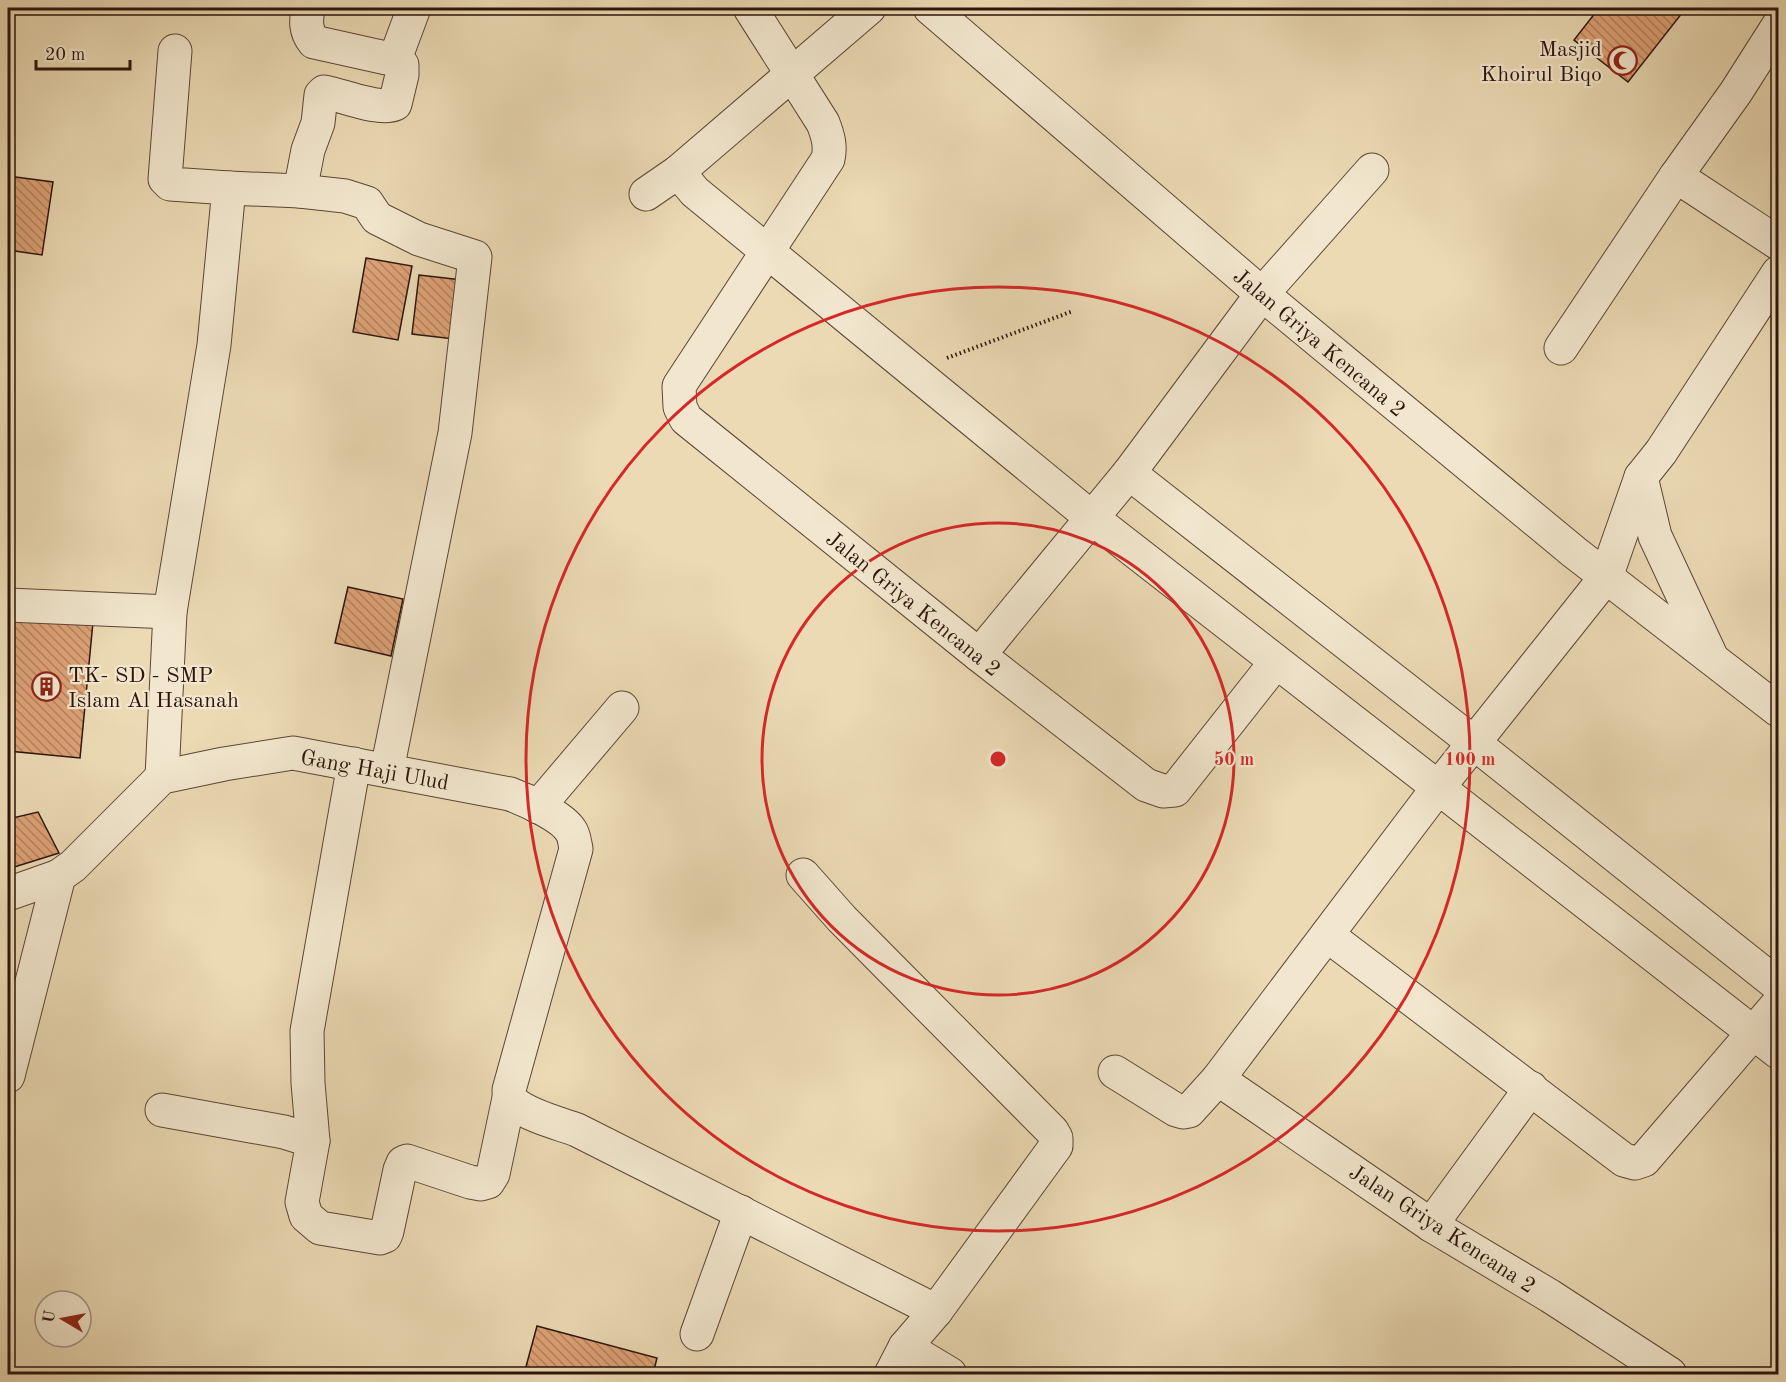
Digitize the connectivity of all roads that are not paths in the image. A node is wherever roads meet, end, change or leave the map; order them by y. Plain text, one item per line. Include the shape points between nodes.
1 (308, 8) edge
2 (414, 8) edge
3 (750, 8) edge
4 (869, 8) edge
5 (930, 8) edge
6 (1779, 26) edge
7 (175, 51) dead end
8 (393, 58) junction
9 (791, 73) junction
10 (1372, 170) dead end
11 (678, 172) junction
12 (1676, 176) junction
13 (229, 188) junction
14 (300, 191) junction
15 (646, 194) dead end
16 (1779, 243) edge
17 (767, 250) junction
18 (1779, 273) edge
19 (1262, 294) junction
20 (1561, 348) dead end
21 (1129, 473) junction
22 (1641, 477) junction
23 (1092, 518) junction
24 (1606, 577) junction
25 (8, 605) edge
26 (170, 612) junction
27 (979, 655) junction
28 (1712, 658) junction
29 (1276, 662) junction
30 (622, 708) dead end
31 (1779, 710) edge
32 (1474, 743) junction
33 (354, 764) junction
34 (387, 770) junction
35 (162, 777) junction
36 (1437, 789) junction
37 (538, 807) junction
38 (803, 875) dead end
39 (59, 876) junction
40 (8, 894) edge
41 (1327, 935) junction
42 (1779, 986) edge
43 (1779, 1004) edge
44 (1753, 1031) junction
45 (1779, 1052) edge
46 (1115, 1072) dead end
47 (8, 1076) edge
48 (1218, 1078) junction
49 (1531, 1088) junction
50 (511, 1101) junction
51 (162, 1110) dead end
52 (314, 1141) junction
53 (741, 1212) junction
54 (1431, 1225) junction
55 (936, 1311) junction
56 (697, 1334) dead end
57 (898, 1361) edge
58 (950, 1374) edge
59 (1670, 1374) edge

1 - 8 street via 308,33 314,42
2 - 8 street
3 - 9 street, Jalan Griya Kencana 2
4 - 9 street
5 - 19 street, Jalan Griya Kencana 2
6 - 12 street
7 - 13 street via 165,179 170,184
8 - 14 street via 402,66 395,104 324,92 321,95 318,123
9 - 11 street
9 - 17 street, Jalan Griya Kencana 2 via 823,123 830,151
10 - 19 street
11 - 15 street
11 - 17 street via 695,192
12 - 16 street
12 - 20 street
13 - 14 street
13 - 26 street via 214,345
14 - 34 street via 345,195 367,203 377,218 419,239 475,257 455,433
17 - 23 street
17 - 27 street, Jalan Griya Kencana 2 via 679,386 680,407 686,419
18 - 22 street
19 - 21 street
19 - 24 street, Jalan Griya Kencana 2
21 - 23 street
21 - 32 street
22 - 24 street
22 - 28 street, Jalan Griya Kencana 2 via 1655,536
23 - 27 street
23 - 29 street
24 - 28 street, Jalan Griya Kencana 2
24 - 32 street
25 - 26 street
26 - 35 street
27 - 29 street, Jalan Griya Kencana 2 via 1146,785 1162,791 1175,790
28 - 31 street, Jalan Griya Kencana 2
29 - 36 street
30 - 37 street
32 - 36 street
32 - 42 street
33 - 34 street, Gang Haji Ulud
33 - 35 street, Gang Haji Ulud via 293,753
33 - 52 street via 307,1031
34 - 37 street, Gang Haji Ulud via 510,794
35 - 39 street
36 - 41 street
36 - 44 street
37 - 50 street, Gang Haji Ulud via 571,831 576,849 509,1090
38 - 55 street via 1056,1138 1056,1146
39 - 40 street
39 - 47 street
41 - 48 street
41 - 49 street
43 - 44 street
44 - 45 street
44 - 49 street via 1644,1160 1635,1163 1624,1160
46 - 48 street via 1183,1112 1189,1111
48 - 54 street, Jalan Griya Kencana 2
49 - 54 street
50 - 52 street, Gang Haji Ulud via 488,1182 470,1182 407,1161 400,1170 387,1231 380,1238 320,1228 306,1216 302,1202
50 - 53 street
51 - 52 street
53 - 55 street
53 - 56 street
54 - 59 street, Jalan Griya Kencana 2
55 - 57 street
57 - 58 street

